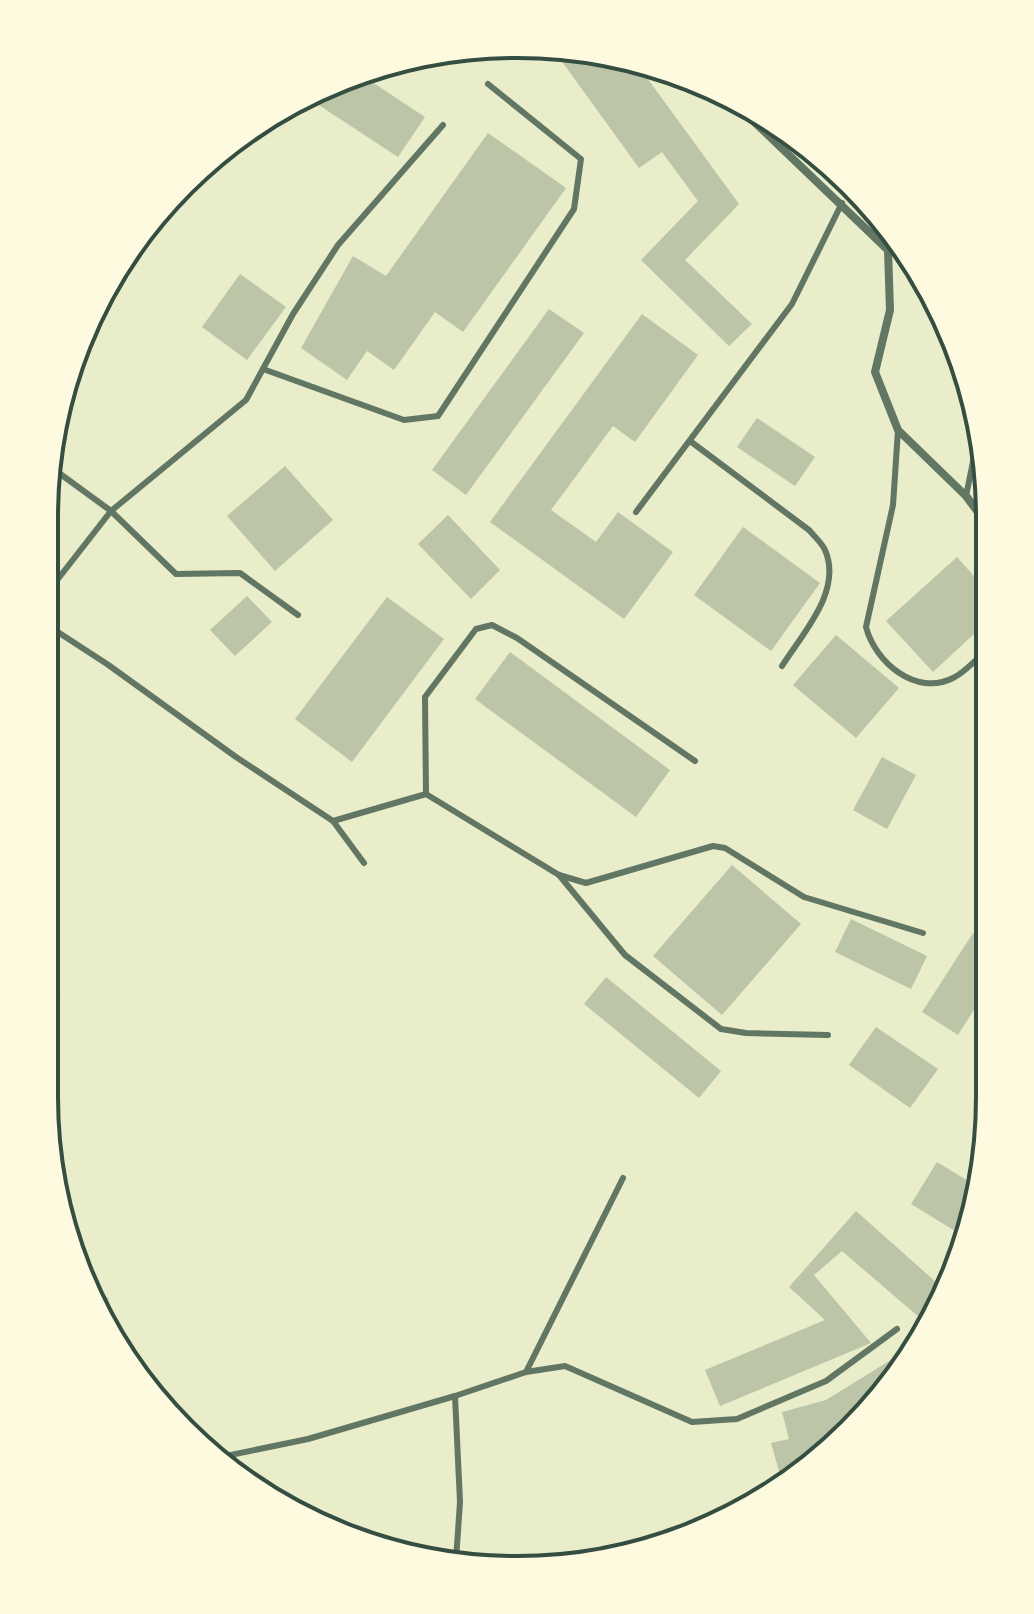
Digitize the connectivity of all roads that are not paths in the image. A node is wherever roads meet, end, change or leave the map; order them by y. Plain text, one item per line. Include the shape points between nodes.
1 (488, 84) dead end
2 (443, 125) dead end
3 (763, 129) edge
4 (842, 203) junction
5 (888, 250) junction
6 (891, 252) edge
7 (263, 369) junction
8 (898, 430) junction
9 (690, 441) junction
10 (973, 463) edge
11 (60, 474) edge
12 (966, 496) junction
13 (976, 509) edge
14 (111, 511) junction
15 (636, 512) dead end
16 (58, 579) edge
17 (298, 615) dead end
18 (58, 632) edge
19 (976, 660) edge
20 (782, 666) dead end
21 (695, 761) dead end
22 (426, 794) junction
23 (333, 821) junction
24 (364, 863) dead end
25 (559, 875) junction
26 (923, 933) dead end
27 (828, 1035) dead end
28 (623, 1178) dead end
29 (897, 1329) dead end
30 (526, 1372) junction
31 (455, 1396) junction
32 (230, 1455) edge
33 (457, 1552) edge

1 - 7 lane via 581,159 574,209 438,416 404,420
2 - 7 lane via 338,245
3 - 4 street
4 - 5 street
4 - 9 lane via 792,304
5 - 6 lane
5 - 8 street via 890,310 875,372
7 - 14 lane via 246,400
8 - 12 street
8 - 19 lane via 893,505 866,627 870,643 900,675 922,683 952,679
9 - 15 lane
9 - 20 lane via 809,530 825,549 830,572 825,598
10 - 12 lane
11 - 14 lane
12 - 13 street
14 - 16 lane
14 - 17 lane via 176,574 240,573
18 - 23 lane
21 - 22 lane via 492,625 476,629 425,697
22 - 23 lane
22 - 25 lane
23 - 24 lane
25 - 26 lane via 586,883 713,846 725,848 804,897
25 - 27 lane via 625,955 721,1029
28 - 30 lane
29 - 30 lane via 826,1381 737,1419 692,1422 565,1366
30 - 31 lane
31 - 32 lane via 308,1439
31 - 33 lane

